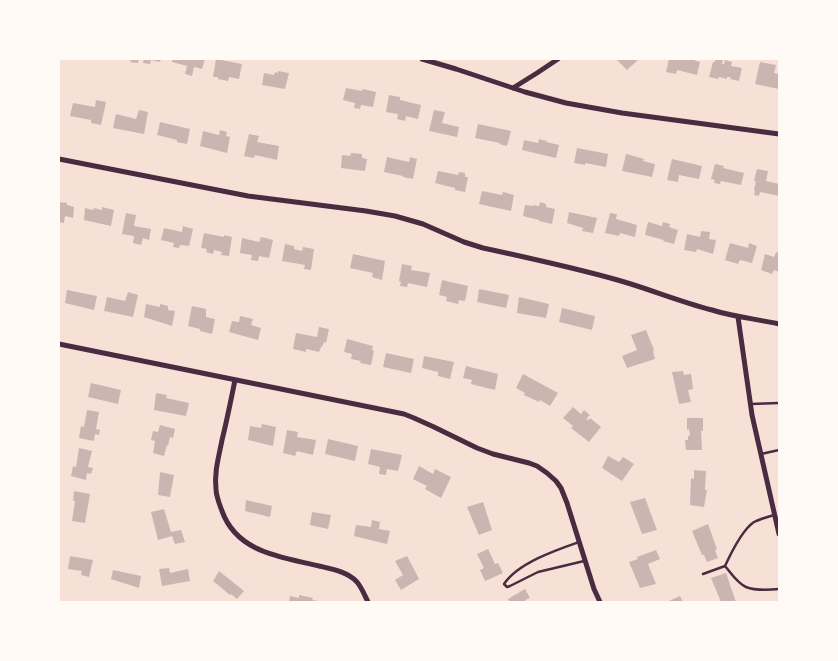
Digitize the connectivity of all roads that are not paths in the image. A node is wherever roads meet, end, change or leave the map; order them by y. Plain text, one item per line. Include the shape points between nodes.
1 (422, 59) edge
2 (558, 59) edge
3 (513, 88) junction
4 (779, 134) edge
5 (59, 158) edge
6 (738, 317) junction
7 (779, 324) edge
8 (59, 344) edge
9 (235, 380) junction
10 (779, 403) edge
11 (751, 404) junction
12 (779, 450) edge
13 (761, 454) junction
14 (775, 515) junction
15 (779, 534) edge
16 (579, 542) junction
17 (585, 560) junction
18 (725, 566) junction
19 (703, 574) dead end
20 (779, 589) edge
21 (368, 602) edge
22 (600, 602) edge

1 - 3 street
2 - 3 street
3 - 4 street via 598,109
5 - 6 street via 248,196 395,216 484,248 604,276
6 - 7 street
6 - 11 street
8 - 9 street
9 - 16 street via 404,414 477,448 537,466 561,488
9 - 21 street via 217,466 217,498 224,517 244,542 254,548 348,575 357,582
10 - 11 lane
11 - 13 street
12 - 13 lane
13 - 14 street
14 - 15 street
14 - 18 lane via 760,519 749,527
16 - 17 street
16 - 17 lane via 539,557 504,584 507,587 538,572
17 - 22 street
18 - 19 lane
18 - 20 lane via 746,586

